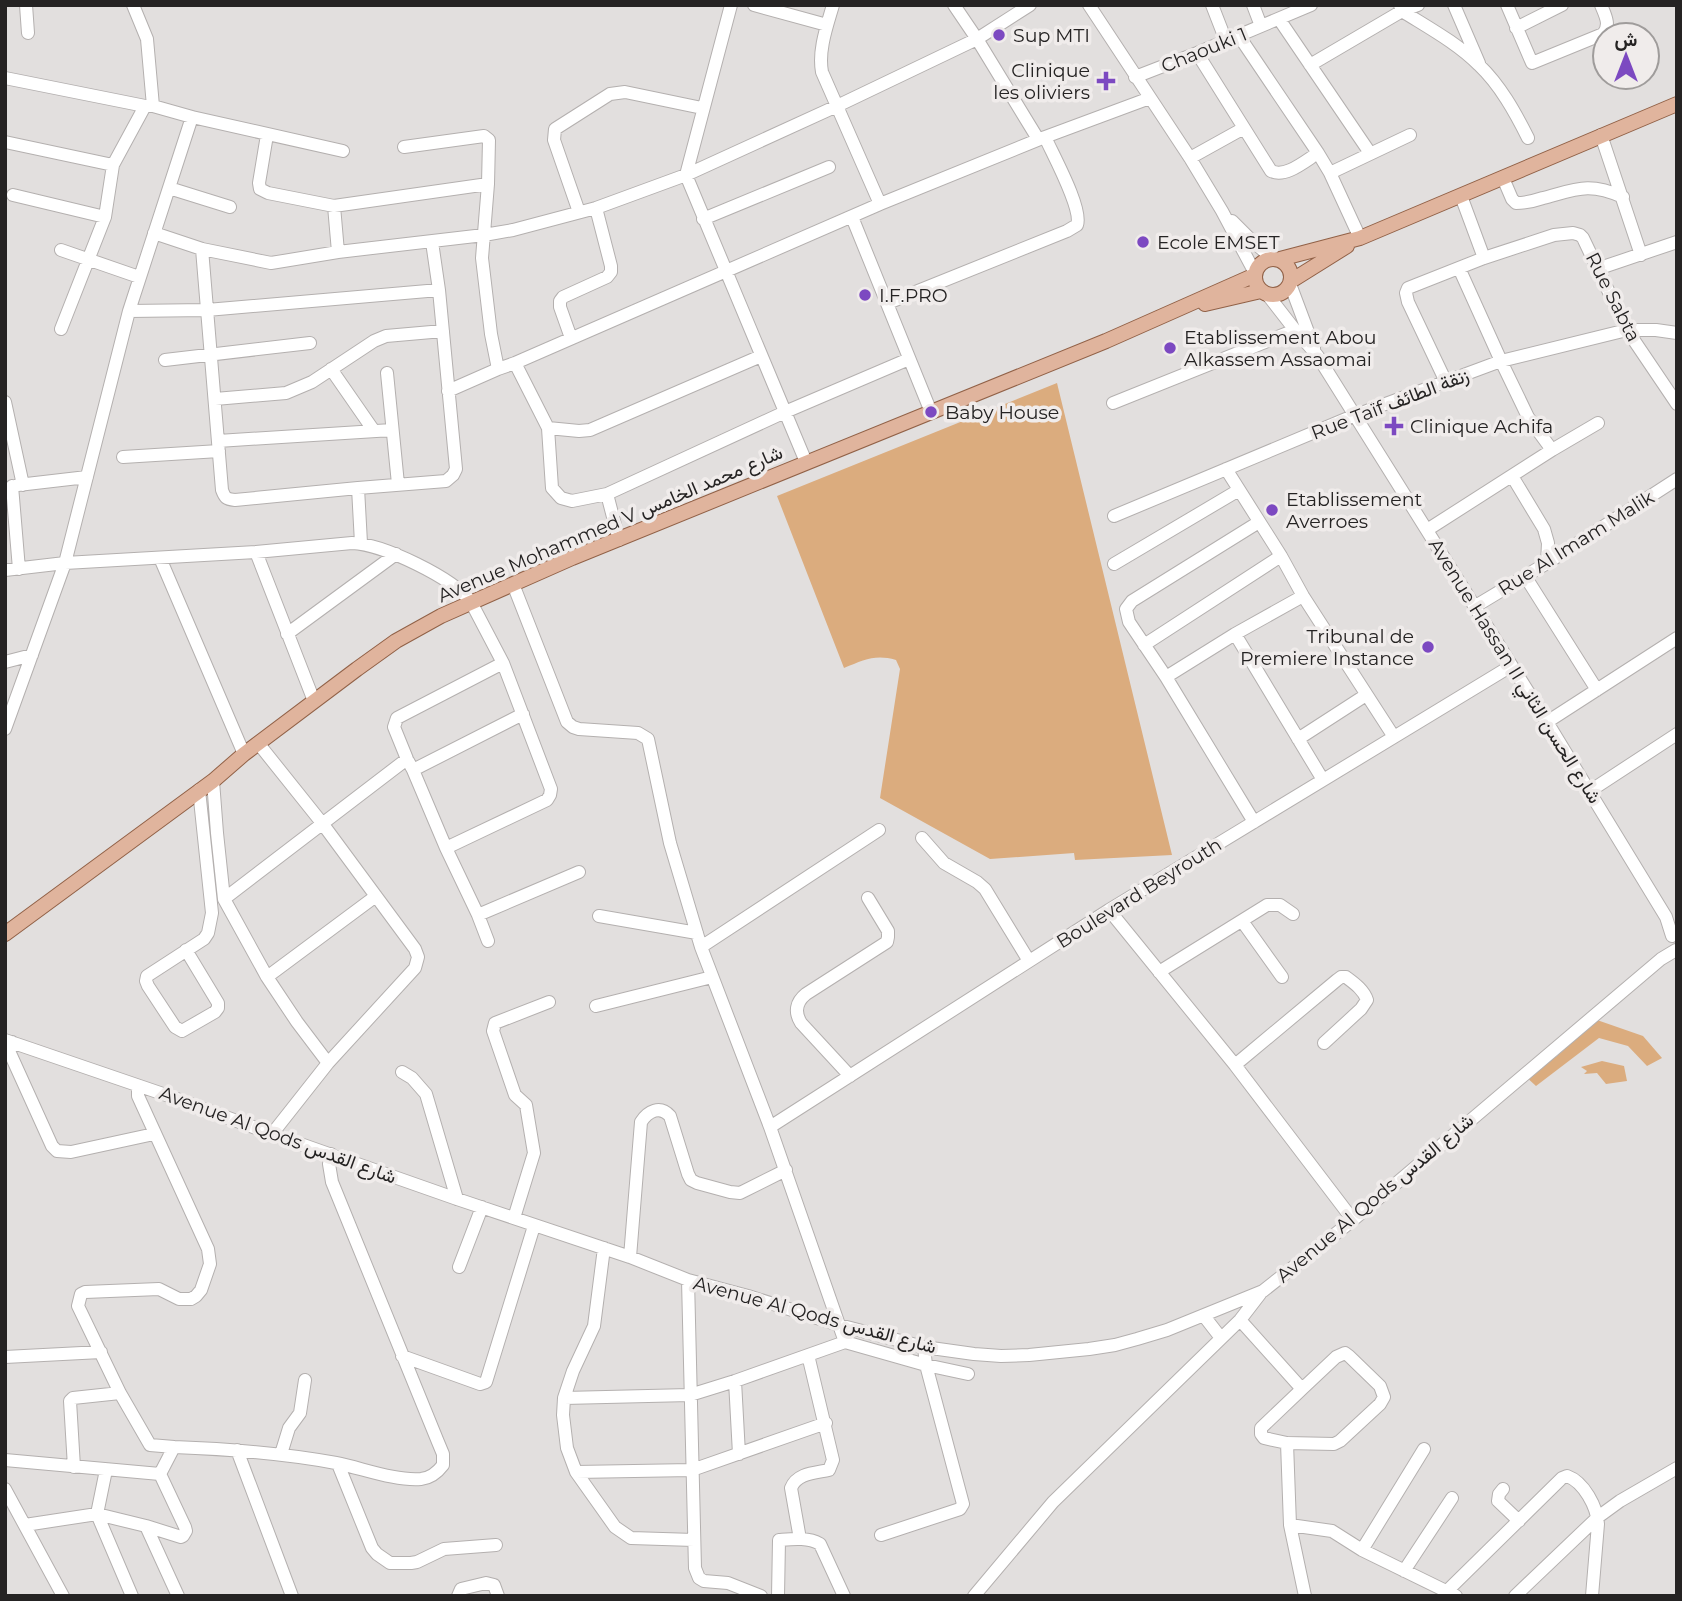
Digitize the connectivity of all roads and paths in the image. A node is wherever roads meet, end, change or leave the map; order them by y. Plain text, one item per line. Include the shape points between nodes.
1 (26, 5) edge
2 (133, 5) edge
3 (731, 5) edge
4 (754, 5) edge
5 (832, 5) edge
6 (954, 5) edge
7 (1030, 5) edge
8 (1089, 5) edge
9 (1212, 5) edge
10 (1253, 5) edge
11 (1418, 5) edge
12 (1454, 5) edge
13 (1507, 5) edge
14 (1562, 5) edge
15 (1601, 5) edge
16 (1302, 7) edge
17 (1401, 8) edge
18 (1279, 19) junction
19 (827, 25) junction
20 (1261, 26) junction
21 (1516, 28) junction
22 (28, 33) dead end
23 (1233, 38) junction
24 (977, 39) junction
25 (1198, 53) junction
26 (1310, 65) junction
27 (1481, 67) junction
28 (1135, 77) junction
29 (5, 78) edge
30 (1150, 99) junction
31 (1677, 104) edge
32 (149, 106) junction
33 (837, 106) junction
34 (702, 108) junction
35 (192, 117) junction
36 (1244, 128) junction
37 (267, 135) junction
38 (1410, 135) dead end
39 (1601, 135) junction
40 (1042, 138) junction
41 (1528, 138) dead end
42 (5, 142) edge
43 (404, 147) dead end
44 (342, 151) dead end
45 (1318, 153) junction
46 (1370, 153) junction
47 (1190, 158) junction
48 (113, 165) junction
49 (829, 167) dead end
50 (1330, 173) junction
51 (685, 176) junction
52 (1503, 178) junction
53 (488, 184) junction
54 (169, 188) junction
55 (13, 195) dead end
56 (1461, 196) junction
57 (1623, 197) junction
58 (880, 204) junction
59 (334, 206) junction
60 (230, 207) dead end
61 (596, 208) junction
62 (1222, 211) junction
63 (579, 212) junction
64 (105, 217) junction
65 (852, 217) junction
66 (703, 219) junction
67 (154, 233) junction
68 (484, 235) junction
69 (1360, 238) junction
70 (432, 242) junction
71 (1677, 242) edge
72 (202, 249) junction
73 (61, 250) dead end
74 (338, 252) junction
75 (1642, 255) junction
76 (1484, 258) junction
77 (1276, 259) junction
78 (89, 260) junction
79 (1459, 268) junction
80 (1597, 269) junction
81 (727, 271) junction
82 (1255, 274) junction
83 (139, 277) junction
84 (1291, 282) junction
85 (439, 290) junction
86 (1264, 292) junction
87 (888, 303) junction
88 (207, 310) junction
89 (1177, 310) junction
90 (128, 312) junction
91 (61, 328) dead end
92 (1295, 330) junction
93 (1627, 330) junction
94 (443, 331) junction
95 (1677, 333) edge
96 (571, 338) junction
97 (310, 342) dead end
98 (211, 354) junction
99 (1317, 355) junction
100 (761, 356) junction
101 (909, 359) junction
102 (165, 360) dead end
103 (1501, 362) junction
104 (515, 363) junction
105 (331, 369) junction
106 (498, 369) junction
107 (387, 373) dead end
108 (1446, 382) junction
109 (448, 391) junction
110 (215, 399) junction
111 (5, 402) edge
112 (1113, 403) dead end
113 (1677, 404) edge
114 (785, 412) junction
115 (931, 412) junction
116 (1353, 416) junction
117 (1598, 423) dead end
118 (548, 428) junction
119 (392, 430) junction
120 (374, 431) junction
121 (219, 446) junction
122 (1552, 450) junction
123 (122, 457) dead end
124 (806, 463) junction
125 (1226, 469) junction
126 (1512, 476) junction
127 (87, 477) junction
128 (1677, 479) edge
129 (398, 484) junction
130 (13, 486) edge
131 (358, 488) junction
132 (1239, 490) junction
133 (607, 494) junction
134 (1114, 516) dead end
135 (1259, 522) junction
136 (1427, 530) junction
137 (619, 540) junction
138 (362, 543) junction
139 (256, 552) junction
140 (396, 554) junction
141 (1281, 556) junction
142 (160, 558) junction
143 (65, 563) junction
144 (1547, 563) junction
145 (1114, 564) dead end
146 (12, 569) edge
147 (1525, 576) junction
148 (513, 584) junction
149 (1303, 596) junction
150 (471, 602) junction
151 (1474, 607) junction
152 (287, 634) junction
153 (1235, 634) junction
154 (1677, 638) edge
155 (1144, 645) junction
156 (32, 655) junction
157 (5, 662) edge
158 (503, 663) junction
159 (1511, 666) junction
160 (1166, 677) junction
161 (1597, 690) junction
162 (1366, 695) junction
163 (314, 701) junction
164 (523, 714) junction
165 (1547, 722) junction
166 (5, 729) edge
167 (1394, 737) junction
168 (1676, 737) edge
169 (1298, 739) junction
170 (258, 743) junction
171 (244, 754) junction
172 (410, 765) junction
173 (1323, 780) junction
174 (213, 781) junction
175 (199, 790) junction
176 (1590, 791) junction
177 (1254, 822) junction
178 (322, 823) junction
179 (878, 830) dead end
180 (922, 838) dead end
181 (446, 848) junction
182 (579, 872) dead end
183 (376, 896) junction
184 (868, 898) dead end
185 (224, 899) junction
186 (1109, 910) junction
187 (1293, 914) dead end
188 (478, 915) junction
189 (599, 916) dead end
190 (1242, 921) junction
191 (696, 933) junction
192 (5, 934) edge
193 (1675, 940) edge
194 (488, 941) dead end
195 (701, 947) junction
196 (186, 950) junction
197 (1029, 961) junction
198 (1159, 972) junction
199 (267, 977) junction
200 (712, 977) junction
201 (1282, 977) dead end
202 (549, 1002) dead end
203 (596, 1006) dead end
204 (8, 1041) edge
205 (1324, 1043) dead end
206 (328, 1063) junction
207 (1235, 1065) junction
208 (402, 1072) dead end
209 (850, 1076) junction
210 (138, 1086) junction
211 (770, 1127) junction
212 (154, 1134) junction
213 (272, 1134) junction
214 (331, 1154) junction
215 (786, 1170) junction
216 (457, 1199) junction
217 (482, 1207) junction
218 (514, 1219) junction
219 (1353, 1220) junction
220 (534, 1226) junction
221 (604, 1248) junction
222 (630, 1257) junction
223 (459, 1268) dead end
224 (688, 1280) junction
225 (1263, 1291) junction
226 (1204, 1315) junction
227 (1240, 1320) junction
228 (839, 1325) junction
229 (1221, 1338) junction
230 (845, 1342) junction
231 (924, 1347) junction
232 (101, 1352) junction
233 (808, 1355) junction
234 (402, 1356) junction
235 (5, 1357) edge
236 (926, 1365) junction
237 (968, 1374) dead end
238 (305, 1380) dead end
239 (735, 1381) junction
240 (1302, 1389) junction
241 (120, 1392) junction
242 (690, 1395) junction
243 (564, 1398) junction
244 (826, 1423) junction
245 (1287, 1443) junction
246 (174, 1447) junction
247 (1424, 1449) dead end
248 (237, 1450) junction
249 (281, 1454) junction
250 (739, 1454) junction
251 (5, 1460) edge
252 (338, 1464) junction
253 (74, 1467) junction
254 (1677, 1468) edge
255 (106, 1469) junction
256 (692, 1470) junction
257 (576, 1472) junction
258 (160, 1474) junction
259 (5, 1489) edge
260 (1503, 1489) dead end
261 (1452, 1498) dead end
262 (97, 1514) junction
263 (1598, 1517) junction
264 (1519, 1521) junction
265 (25, 1525) junction
266 (1290, 1525) junction
267 (146, 1526) junction
268 (881, 1535) dead end
269 (800, 1539) junction
270 (694, 1540) junction
271 (496, 1545) dead end
272 (1362, 1550) junction
273 (1404, 1571) junction
274 (1451, 1594) edge
275 (62, 1596) edge
276 (132, 1596) edge
277 (178, 1596) edge
278 (292, 1596) edge
279 (458, 1596) edge
280 (498, 1596) edge
281 (761, 1596) edge
282 (778, 1596) edge
283 (844, 1596) edge
284 (974, 1596) edge
285 (1305, 1596) edge
286 (1515, 1596) edge
287 (1592, 1596) edge

1 - 22 street
2 - 32 street via 147,39
3 - 34 street
4 - 19 street
5 - 19 street
6 - 24 street
7 - 24 street
8 - 28 street
9 - 23 street
10 - 20 street
11 - 17 street
12 - 27 street
13 - 21 street
14 - 21 street
15 - 21 street via 1608,24 1603,34 1532,63
16 - 18 street, Chaouki 1
17 - 26 street
17 - 27 street
18 - 20 street, Chaouki 1
18 - 26 street
19 - 33 street via 821,67
20 - 23 street, Chaouki 1
23 - 25 street, Chaouki 1
23 - 45 street
24 - 33 street
24 - 40 street
25 - 28 street, Chaouki 1
25 - 36 street
26 - 46 street
27 - 41 street
28 - 30 street
29 - 32 street
30 - 40 street
30 - 47 street
31 - 39 main road
32 - 35 street
32 - 48 street
33 - 51 street
33 - 58 street
34 - 51 street
34 - 63 street via 617,92 555,129 554,140
35 - 37 street
35 - 54 street
36 - 45 street via 1271,171 1279,174
36 - 47 street
37 - 44 street
37 - 59 street via 260,189
38 - 46 street
39 - 52 main road
39 - 57 street
40 - 58 street
40 - 87 street via 1077,208 1077,225
42 - 48 street
43 - 53 street via 484,136 490,145
45 - 50 street
46 - 50 street
47 - 62 street
48 - 64 street
49 - 66 street
50 - 69 street
51 - 61 street
51 - 66 street
52 - 56 main road
52 - 57 street via 1515,202 1589,187
53 - 59 street
53 - 68 street
54 - 60 street
54 - 67 street
55 - 64 street
56 - 69 main road
56 - 76 street
57 - 75 street
58 - 65 street
59 - 74 street
61 - 63 street
61 - 96 street via 611,272 559,301
62 - 77 street
62 - 82 street
63 - 68 street
64 - 78 street
65 - 81 street
65 - 87 street
66 - 81 street
67 - 72 street
67 - 83 street
68 - 70 street
68 - 106 street via 482,258
69 - 77 main road
69 - 84 main road
70 - 74 street
70 - 85 street
71 - 75 street
72 - 74 street via 271,263
72 - 88 street
73 - 78 street
75 - 80 street
76 - 79 street
76 - 80 street, Rue Sabta via 1554,235 1577,233
77 - 82 main road via 1263,261
77 - 84 main road via 1288,266
78 - 83 street
78 - 91 street
79 - 103 street
79 - 108 street via 1408,288 1406,293
80 - 93 street, Rue Sabta
81 - 96 street
81 - 100 street
82 - 86 main road via 1257,286
82 - 89 main road
83 - 90 street
84 - 86 main road via 1278,295
84 - 99 street, Avenue Hassan II شارع الحسن الثاني
85 - 88 street
85 - 94 street
86 - 89 main road
86 - 92 street, Avenue Hassan II شارع الحسن الثاني
87 - 101 street
88 - 90 street
88 - 98 street
89 - 115 main road, Avenue Mohammed V شارع محمد الخامس
90 - 127 street
92 - 99 street, Avenue Hassan II شارع الحسن الثاني
92 - 112 street
93 - 95 street, Rue Taïf زنقة الطائف
93 - 103 street, Rue Taïf زنقة الطائف
93 - 113 street, Rue Sabta
94 - 105 street via 386,336
94 - 109 street
96 - 104 street
97 - 98 street
98 - 102 street
98 - 110 street
99 - 116 street, Avenue Hassan II شارع الحسن الثاني
100 - 114 street
100 - 118 street via 590,430
101 - 114 street
101 - 115 street
103 - 108 street, Rue Taïf زنقة الطائف
103 - 122 street via 1528,417
104 - 106 street
104 - 118 street
105 - 110 street via 286,393
105 - 120 street
106 - 109 street
107 - 119 street
108 - 116 street, Rue Taïf زنقة الطائف
109 - 129 street via 453,475 446,481
110 - 121 street
111 - 130 street
114 - 124 street
114 - 133 street
115 - 124 main road, Avenue Mohammed V شارع محمد الخامس
116 - 125 street, Rue Taïf زنقة الطائف
116 - 136 street, Avenue Hassan II شارع الحسن الثاني
117 - 122 street
118 - 133 street via 552,488 572,501
119 - 120 street
119 - 129 street
120 - 121 street
121 - 123 street
121 - 131 street via 222,490 227,499
122 - 126 street
124 - 137 main road, Avenue Mohammed V شارع محمد الخامس
125 - 132 street
125 - 134 street, Rue Taïf زنقة الطائف
126 - 136 street
126 - 144 street via 1544,530
127 - 130 street
127 - 143 street
128 - 144 street, Rue Al Imam Malik
129 - 131 street
130 - 146 street
131 - 138 street
132 - 135 street
132 - 145 street
133 - 137 street
135 - 141 street
135 - 155 street via 1130,603 1128,618
136 - 151 street, Avenue Hassan II شارع الحسن الثاني
137 - 148 main road, Avenue Mohammed V شارع محمد الخامس
138 - 139 street
138 - 140 street
139 - 142 street
139 - 152 street
140 - 150 street via 450,582
140 - 152 street
141 - 149 street
141 - 155 street
142 - 143 street
142 - 171 street
143 - 146 street
143 - 156 street
144 - 147 street, Rue Al Imam Malik
147 - 151 street, Rue Al Imam Malik
147 - 161 street
148 - 150 main road, Avenue Mohammed V شارع محمد الخامس
148 - 191 street via 567,722 579,729 638,733 648,739 670,843
149 - 153 street
149 - 162 street
150 - 158 street
150 - 163 main road, Avenue Mohammed V شارع محمد الخامس via 396,641
151 - 159 street, Avenue Hassan II شارع الحسن الثاني
152 - 163 street
153 - 160 street
153 - 169 street
154 - 161 street
155 - 160 street
156 - 157 street
156 - 166 street
158 - 164 street
158 - 172 street via 397,718 394,727
159 - 165 street, Avenue Hassan II شارع الحسن الثاني
159 - 167 street, Boulevard Beyrouth
160 - 177 street
161 - 165 street
162 - 167 street
162 - 169 street
163 - 170 main road, Avenue Mohammed V شارع محمد الخامس
164 - 172 street
164 - 181 street via 550,795
165 - 176 street, Avenue Hassan II شارع الحسن الثاني
167 - 173 street, Boulevard Beyrouth
168 - 176 street
169 - 173 street
170 - 171 main road, Avenue Mohammed V شارع محمد الخامس
170 - 178 street
171 - 174 main road, Avenue Mohammed V شارع محمد الخامس
172 - 178 street
172 - 181 street
173 - 177 street, Boulevard Beyrouth
174 - 175 main road, Avenue Mohammed V شارع محمد الخامس
174 - 185 street
175 - 192 main road, Avenue Mohammed V شارع محمد الخامس
175 - 196 street via 211,920 204,939
176 - 193 street, Avenue Hassan II شارع الحسن الثاني via 1666,917
177 - 186 street, Boulevard Beyrouth
178 - 183 street
178 - 185 street
179 - 195 street
180 - 197 street via 944,863 985,889
181 - 188 street
182 - 188 street
183 - 199 street
183 - 206 street via 415,949 418,962
184 - 209 street via 888,931 887,942 806,994 796,1006 801,1023
185 - 199 street
186 - 197 street, Boulevard Beyrouth
186 - 198 street
187 - 190 street via 1280,905 1267,905
188 - 194 street
189 - 191 street
190 - 198 street
190 - 201 street
191 - 195 street
193 - 219 street, Avenue Al Qods شارع القدس via 1661,959
195 - 200 street
196 - 196 street via 146,981 182,1031 218,1008
197 - 209 street, Boulevard Beyrouth
198 - 207 street
199 - 206 street
200 - 203 street
200 - 211 street
202 - 218 street via 493,1026 515,1095 526,1105 534,1153
204 - 210 street, Avenue Al Qods شارع القدس
204 - 212 street via 57,1151
205 - 207 street via 1367,1000 1346,977
206 - 213 street
207 - 219 street
208 - 216 street via 426,1094
209 - 211 street, Boulevard Beyrouth
210 - 212 street
210 - 213 street, Avenue Al Qods شارع القدس
211 - 215 street
212 - 232 street via 208,1249 210,1264 201,1290 191,1299 179,1299 159,1289 81,1294 78,1306
213 - 214 street, Avenue Al Qods شارع القدس
214 - 216 street, Avenue Al Qods شارع القدس
214 - 234 street via 332,1182
215 - 222 street via 740,1193 697,1183 688,1174 670,1116 661,1110 651,1111 641,1122
215 - 228 street
216 - 217 street, Avenue Al Qods شارع القدس
217 - 218 street, Avenue Al Qods شارع القدس
217 - 223 street
218 - 220 street, Avenue Al Qods شارع القدس
219 - 225 street, Avenue Al Qods شارع القدس
220 - 221 street, Avenue Al Qods شارع القدس
220 - 234 street via 486,1382 480,1384
221 - 222 street, Avenue Al Qods شارع القدس
221 - 243 street via 594,1326
222 - 224 street, Avenue Al Qods شارع القدس
224 - 228 street, Avenue Al Qods شارع القدس
224 - 242 street
225 - 226 street, Avenue Al Qods شارع القدس
225 - 227 street
226 - 229 street
226 - 231 street, Avenue Al Qods شارع القدس via 1126,1342 1058,1353 1001,1356
227 - 229 street
227 - 240 street
228 - 230 street
228 - 231 street, Avenue Al Qods شارع القدس
229 - 284 street via 1053,1502
230 - 233 street
230 - 236 street
231 - 236 street
232 - 235 street
232 - 241 street
233 - 239 street
233 - 244 street
234 - 252 street via 443,1454 443,1465 423,1479 404,1479
236 - 237 street
236 - 268 street via 963,1504 960,1509
238 - 249 street via 300,1413 289,1428
239 - 242 street
239 - 250 street
240 - 245 street via 1261,1428 1264,1438
240 - 245 street via 1345,1353 1380,1386 1384,1397 1334,1444
241 - 246 street via 150,1445
241 - 253 street via 70,1401
242 - 243 street
242 - 256 street
243 - 257 street via 567,1448
244 - 250 street
244 - 269 street via 833,1464 829,1470 796,1478 791,1488
245 - 266 street
246 - 248 street
246 - 258 street
247 - 272 street
248 - 249 street
248 - 278 street
249 - 252 street
250 - 256 street
251 - 253 street
252 - 271 street via 372,1548 390,1563 417,1562 444,1549
253 - 255 street
254 - 263 street
255 - 258 street
255 - 262 street
256 - 257 street
256 - 270 street
257 - 270 street via 626,1536
258 - 267 street via 186,1531 181,1537
259 - 265 street
260 - 264 street via 1498,1501
261 - 273 street
262 - 265 street
262 - 267 street
262 - 276 street
263 - 264 street via 1593,1502 1567,1476
263 - 286 street
263 - 287 street
264 - 274 street
265 - 275 street
266 - 272 street via 1332,1531
266 - 285 street
267 - 277 street
269 - 282 street via 779,1540
269 - 283 street via 820,1544
270 - 281 street via 699,1578
272 - 273 street
273 - 274 street
279 - 280 street via 464,1588 486,1583 494,1586

